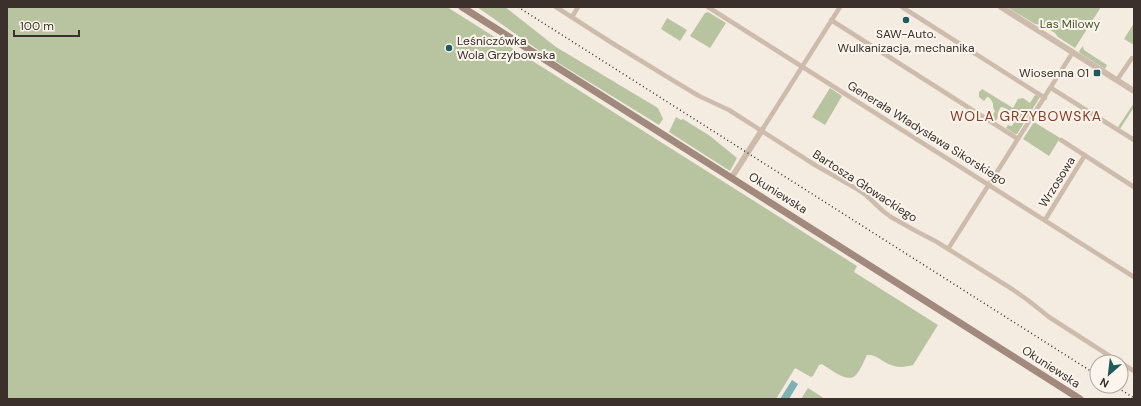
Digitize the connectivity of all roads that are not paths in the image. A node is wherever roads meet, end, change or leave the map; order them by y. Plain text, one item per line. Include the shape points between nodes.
1 (462, 7) edge
2 (556, 7) edge
3 (578, 7) edge
4 (708, 7) edge
5 (840, 7) edge
6 (902, 7) edge
7 (1002, 7) edge
8 (572, 17) junction
9 (831, 20) junction
10 (1073, 52) junction
11 (1132, 58) dead end
12 (802, 66) junction
13 (1117, 80) junction
14 (1051, 88) junction
15 (1134, 91) edge
16 (1045, 98) junction
17 (762, 130) junction
18 (1018, 139) junction
19 (1061, 140) dead end
20 (1134, 140) edge
21 (1085, 156) junction
22 (732, 177) junction
23 (989, 185) junction
24 (1134, 188) edge
25 (1045, 220) junction
26 (948, 249) junction
27 (1134, 277) edge
28 (1106, 354) edge
29 (1080, 399) edge

1 - 22 main road, Okuniewska
2 - 8 street, Bartosza Głowackiego
3 - 8 street
4 - 12 street, Generała Władysława Sikorskiego
5 - 9 street
6 - 16 street
7 - 10 street
8 - 17 street, Bartosza Głowackiego via 674,82
9 - 12 street
9 - 18 street
10 - 13 street
10 - 14 street
11 - 13 street
12 - 17 street
12 - 23 street, Generała Władysława Sikorskiego
13 - 15 street
14 - 16 street
14 - 20 street
16 - 18 street
17 - 22 street
17 - 26 street, Bartosza Głowackiego via 857,189 903,224
18 - 23 street
19 - 21 street
21 - 24 street
21 - 25 street, Wrzosowa
22 - 29 main road, Okuniewska
23 - 25 street, Generała Władysława Sikorskiego
23 - 26 street
25 - 27 street, Generała Władysława Sikorskiego
26 - 28 street, Bartosza Głowackiego via 1017,292 1049,317

